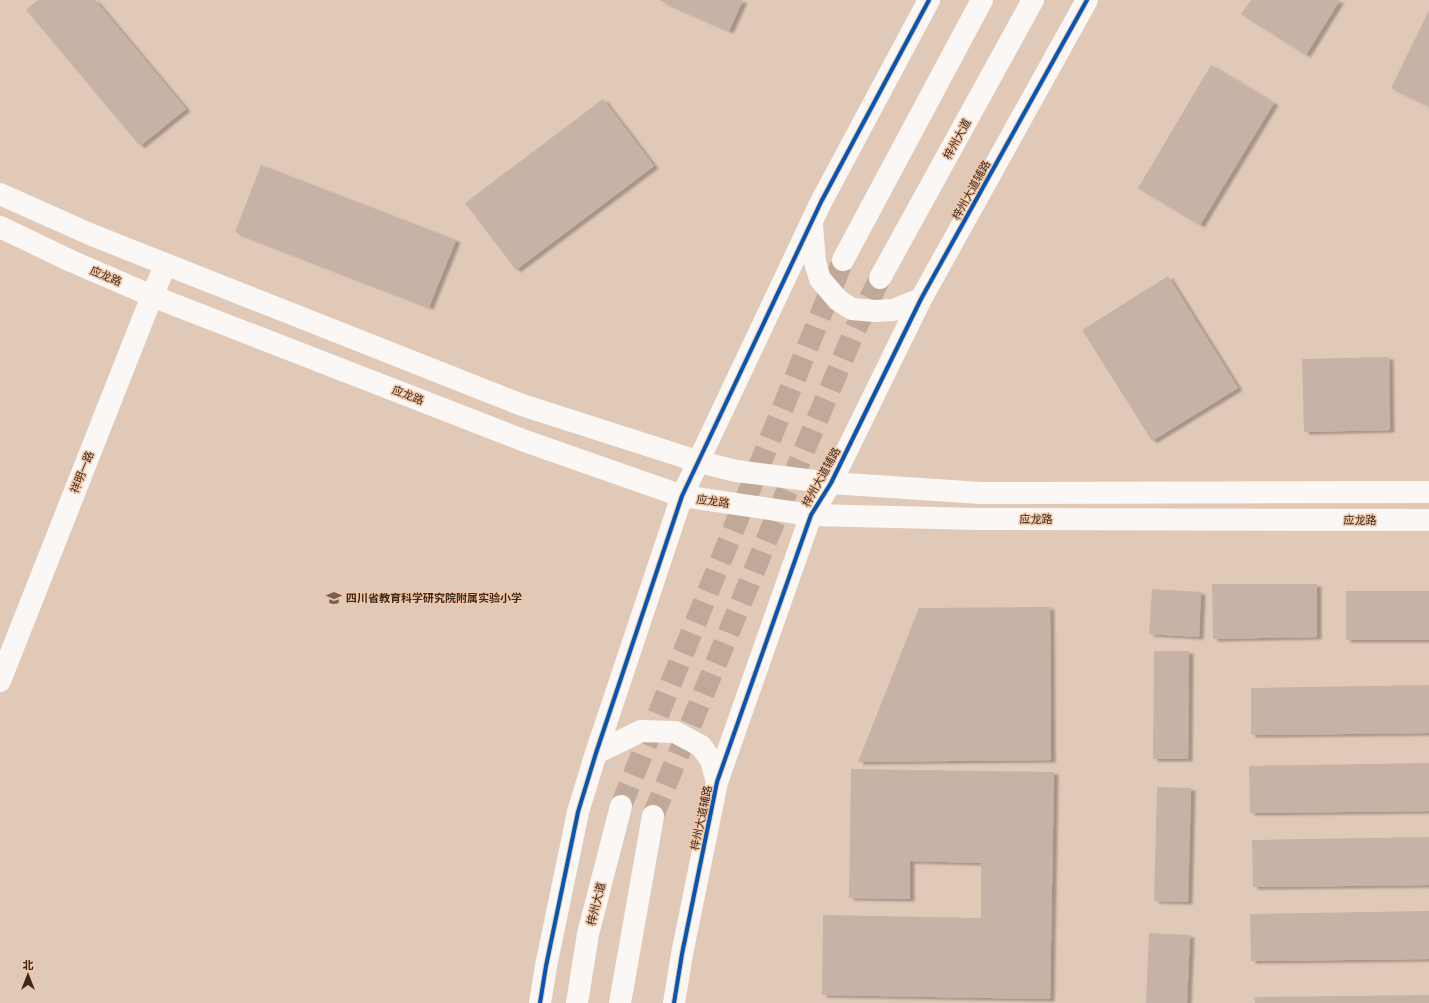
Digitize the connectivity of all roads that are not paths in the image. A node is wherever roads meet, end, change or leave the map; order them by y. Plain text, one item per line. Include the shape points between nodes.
1 (929, 0) edge
2 (982, 0) edge
3 (1033, 0) edge
4 (1087, 0) edge
5 (0, 194) edge
6 (812, 222) junction
7 (0, 227) edge
8 (843, 260) tunnel mouth
9 (166, 264) junction
10 (880, 278) tunnel mouth
11 (152, 296) junction
12 (921, 299) junction
13 (700, 462) junction
14 (830, 483) junction
15 (1429, 492) edge
16 (682, 496) junction
17 (811, 515) junction
18 (1429, 520) edge
19 (0, 681) edge
20 (596, 753) junction
21 (718, 782) junction
22 (621, 806) tunnel mouth
23 (653, 816) tunnel mouth
24 (540, 1003) edge
25 (577, 1003) edge
26 (620, 1003) edge
27 (674, 1003) edge

1 - 6 main road
2 - 8 main road
3 - 10 main road, 梓州大道
4 - 12 main road, 梓州大道辅路
5 - 9 main road via 92,235
6 - 12 main road via 815,262 820,279 838,300 852,309 875,311 893,310
6 - 13 main road
7 - 11 main road, 应龙路
9 - 11 main road, 祥明一路
9 - 13 main road via 522,405
11 - 16 main road, 应龙路 via 525,441
11 - 19 main road, 祥明一路
12 - 14 main road, 梓州大道辅路
13 - 14 main road via 736,471
13 - 16 main road
14 - 15 main road via 981,493
14 - 17 main road, 梓州大道辅路
16 - 17 main road, 应龙路
16 - 20 main road
17 - 18 main road, 应龙路 via 987,519
17 - 21 main road, 梓州大道辅路
20 - 21 main road via 641,731 675,732 701,746 711,760
20 - 24 main road via 578,812
21 - 27 main road, 梓州大道辅路
22 - 25 main road, 梓州大道 via 588,934
23 - 26 main road

